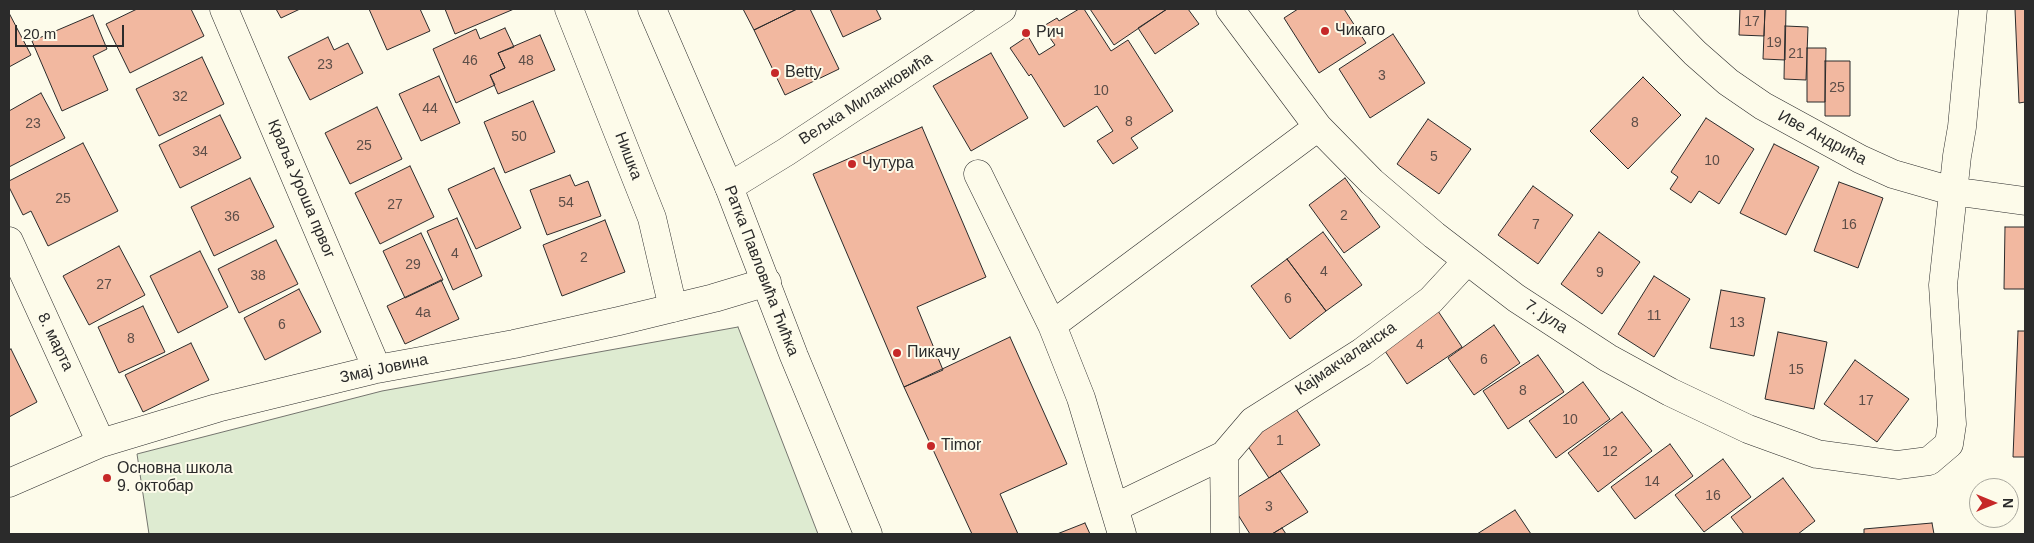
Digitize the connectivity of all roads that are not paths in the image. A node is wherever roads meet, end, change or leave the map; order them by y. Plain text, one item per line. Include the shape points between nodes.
1 (224, 9) edge
2 (569, 9) edge
3 (652, 9) edge
4 (1002, 9) edge
5 (1230, 9) edge
6 (1652, 9) edge
7 (1973, 9) edge
8 (1318, 127) junction
9 (978, 174) dead end
10 (728, 187) junction
11 (1952, 191) junction
12 (2025, 201) edge
13 (9, 241) edge
14 (1467, 261) junction
15 (766, 282) junction
16 (673, 308) junction
17 (1052, 326) junction
18 (376, 369) junction
19 (101, 443) junction
20 (1224, 455) junction
21 (9, 483) edge
22 (1116, 507) junction
23 (868, 534) edge
24 (1122, 534) edge
25 (1225, 534) edge

1 - 18 street, Краља Уроша првог
2 - 16 street, Нишка via 652,218
3 - 10 street, Ратка Павловића Ћићка
4 - 10 street, Вељка Миланковића
5 - 8 street, 7. јула
6 - 11 street, Иве Андрића via 1694,53 1763,106 1893,174
7 - 11 street via 1962,127
8 - 14 street, 7. јула via 1392,200
8 - 17 street
9 - 17 street
10 - 15 street, Ратка Павловића Ћићка
11 - 12 street, Иве Андрића
11 - 14 street, 7. јула via 1943,285 1952,424 1949,444 1929,461 1898,465 1817,454 1748,429 1608,358 1516,298
13 - 19 street, 8. марта
14 - 20 street, Кајмакчаланска via 1431,300 1362,352 1253,421
15 - 16 street, Змај Јовина
15 - 23 street, Ратка Павловића Ћићка
16 - 18 street, Змај Јовина via 514,344
17 - 22 street via 1081,398
18 - 19 street, Змај Јовина via 217,408
19 - 21 street, Змај Јовина
20 - 22 street, Кајмакчаланска
20 - 25 street
22 - 24 street

